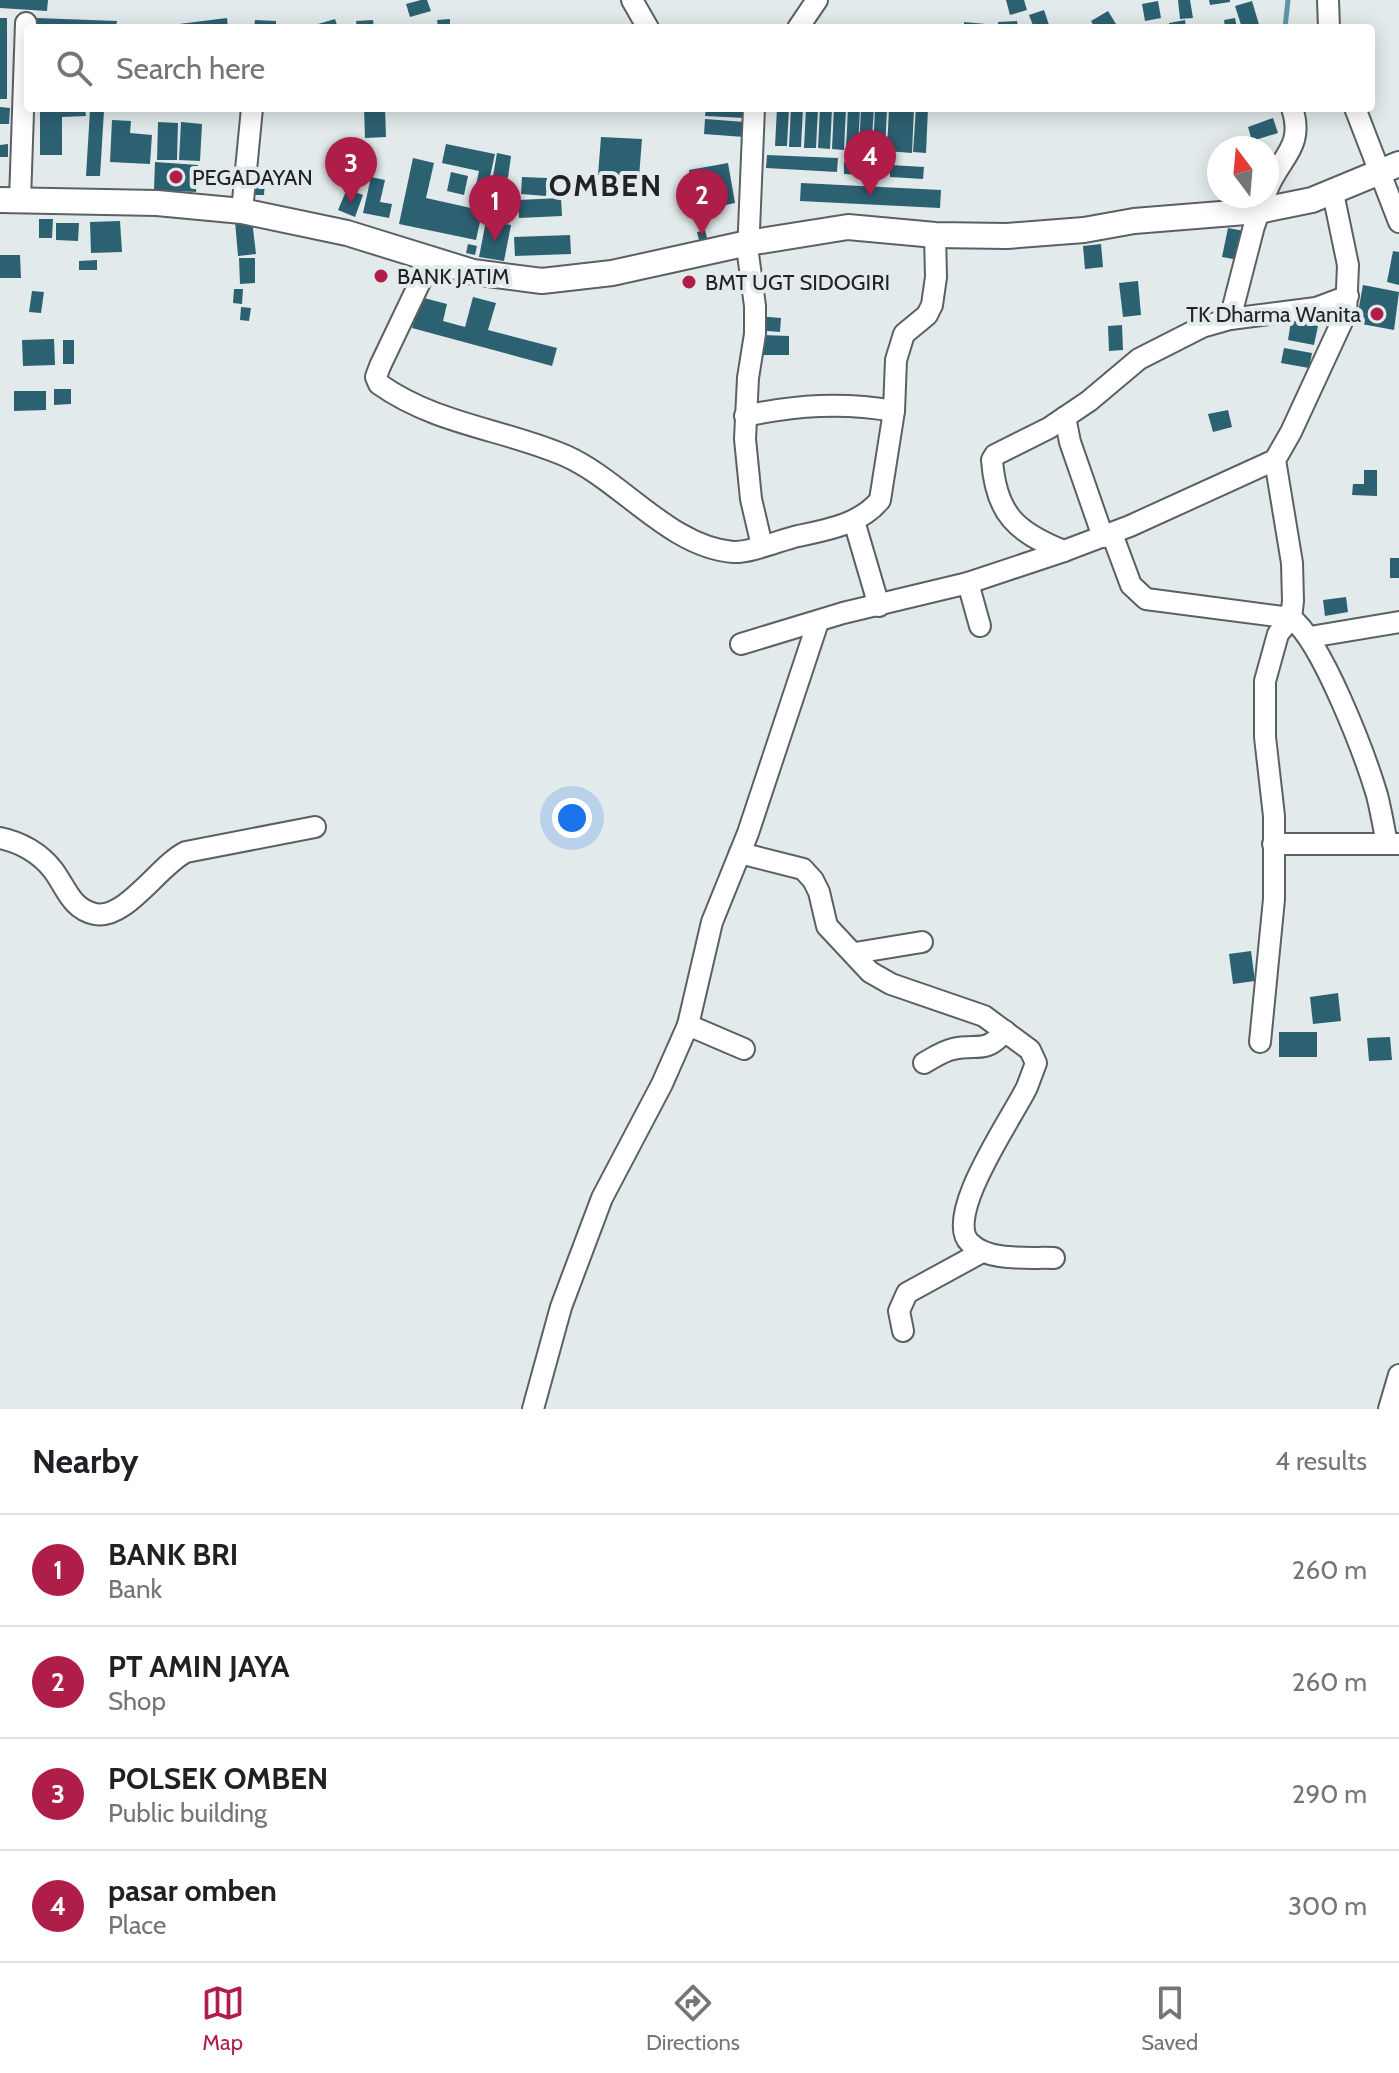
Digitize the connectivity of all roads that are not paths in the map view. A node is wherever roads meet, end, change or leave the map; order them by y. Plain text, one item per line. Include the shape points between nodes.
1 (632, 0) edge
2 (817, 0) edge
3 (1328, 0) edge
4 (646, 24) edge
5 (801, 24) edge
6 (1329, 24) edge
7 (24, 45) edge
8 (252, 112) edge
9 (754, 112) edge
10 (1293, 112) edge
11 (1357, 112) edge
12 (1279, 167) edge
13 (1389, 169) edge
14 (1333, 193) junction
15 (1279, 198) edge
16 (10, 200) edge
17 (1210, 208) edge
18 (1261, 208) edge
19 (242, 211) junction
20 (1399, 222) edge
21 (935, 235) junction
22 (748, 243) junction
23 (431, 259) junction
24 (1348, 296) junction
25 (1230, 319) junction
26 (894, 411) junction
27 (745, 416) junction
28 (1065, 417) junction
29 (1275, 460) junction
30 (854, 521) junction
31 (1107, 535) junction
32 (762, 546) junction
33 (1064, 551) junction
34 (968, 583) junction
35 (879, 606) junction
36 (1291, 618) junction
37 (818, 622) junction
38 (1399, 622) edge
39 (980, 626) dead end
40 (1310, 637) junction
41 (741, 644) dead end
42 (315, 827) dead end
43 (0, 838) edge
44 (1273, 844) junction
45 (1393, 844) edge
46 (740, 853) junction
47 (922, 942) dead end
48 (855, 953) junction
49 (688, 1025) junction
50 (1005, 1031) junction
51 (1260, 1042) dead end
52 (744, 1049) dead end
53 (924, 1063) dead end
54 (982, 1252) junction
55 (1054, 1258) dead end
56 (903, 1331) dead end
57 (1399, 1375) edge
58 (533, 1409) edge
59 (1389, 1409) edge

1 - 4 street
2 - 5 street
3 - 6 street
7 - 16 street
8 - 19 street
9 - 22 street
10 - 12 street via 1296,142
11 - 13 street
13 - 14 main road
13 - 20 street
14 - 15 main road
14 - 24 street via 1348,265
16 - 19 main road
17 - 21 main road via 1084,230
18 - 25 street
19 - 23 main road via 347,233
21 - 22 main road via 848,227
21 - 26 street via 932,305 900,343
22 - 23 main road via 612,273 542,281 498,277
22 - 27 street via 755,334
23 - 32 street via 380,366 379,384 433,413 565,455 697,543 731,552
24 - 25 street via 1316,308
24 - 29 street via 1341,327
25 - 28 street via 1139,359
26 - 27 street via 834,404
26 - 30 street via 880,500
27 - 32 street via 746,466
28 - 31 street
28 - 33 street via 992,460 1013,522
29 - 31 street
29 - 36 street via 1292,563
30 - 32 street
30 - 35 street
31 - 33 street
31 - 36 street via 1131,585 1146,599
33 - 34 street
34 - 35 street
34 - 39 street
35 - 37 street
36 - 40 street
36 - 44 street via 1278,634 1265,681
37 - 41 street
37 - 46 street
38 - 40 street
40 - 45 street via 1332,681
42 - 43 street via 186,852 114,911 101,915 74,903 39,856
44 - 45 street
44 - 51 street via 1274,899
46 - 48 street via 803,869 819,892 827,926
46 - 49 street via 712,922
47 - 48 street
48 - 50 street via 879,979 968,1008
49 - 52 street
49 - 58 street via 602,1198 561,1307
50 - 53 street via 988,1046 958,1048
50 - 54 street via 1030,1050 1036,1063 969,1199 963,1233
54 - 55 street
54 - 56 street via 907,1293 899,1311
57 - 59 street

